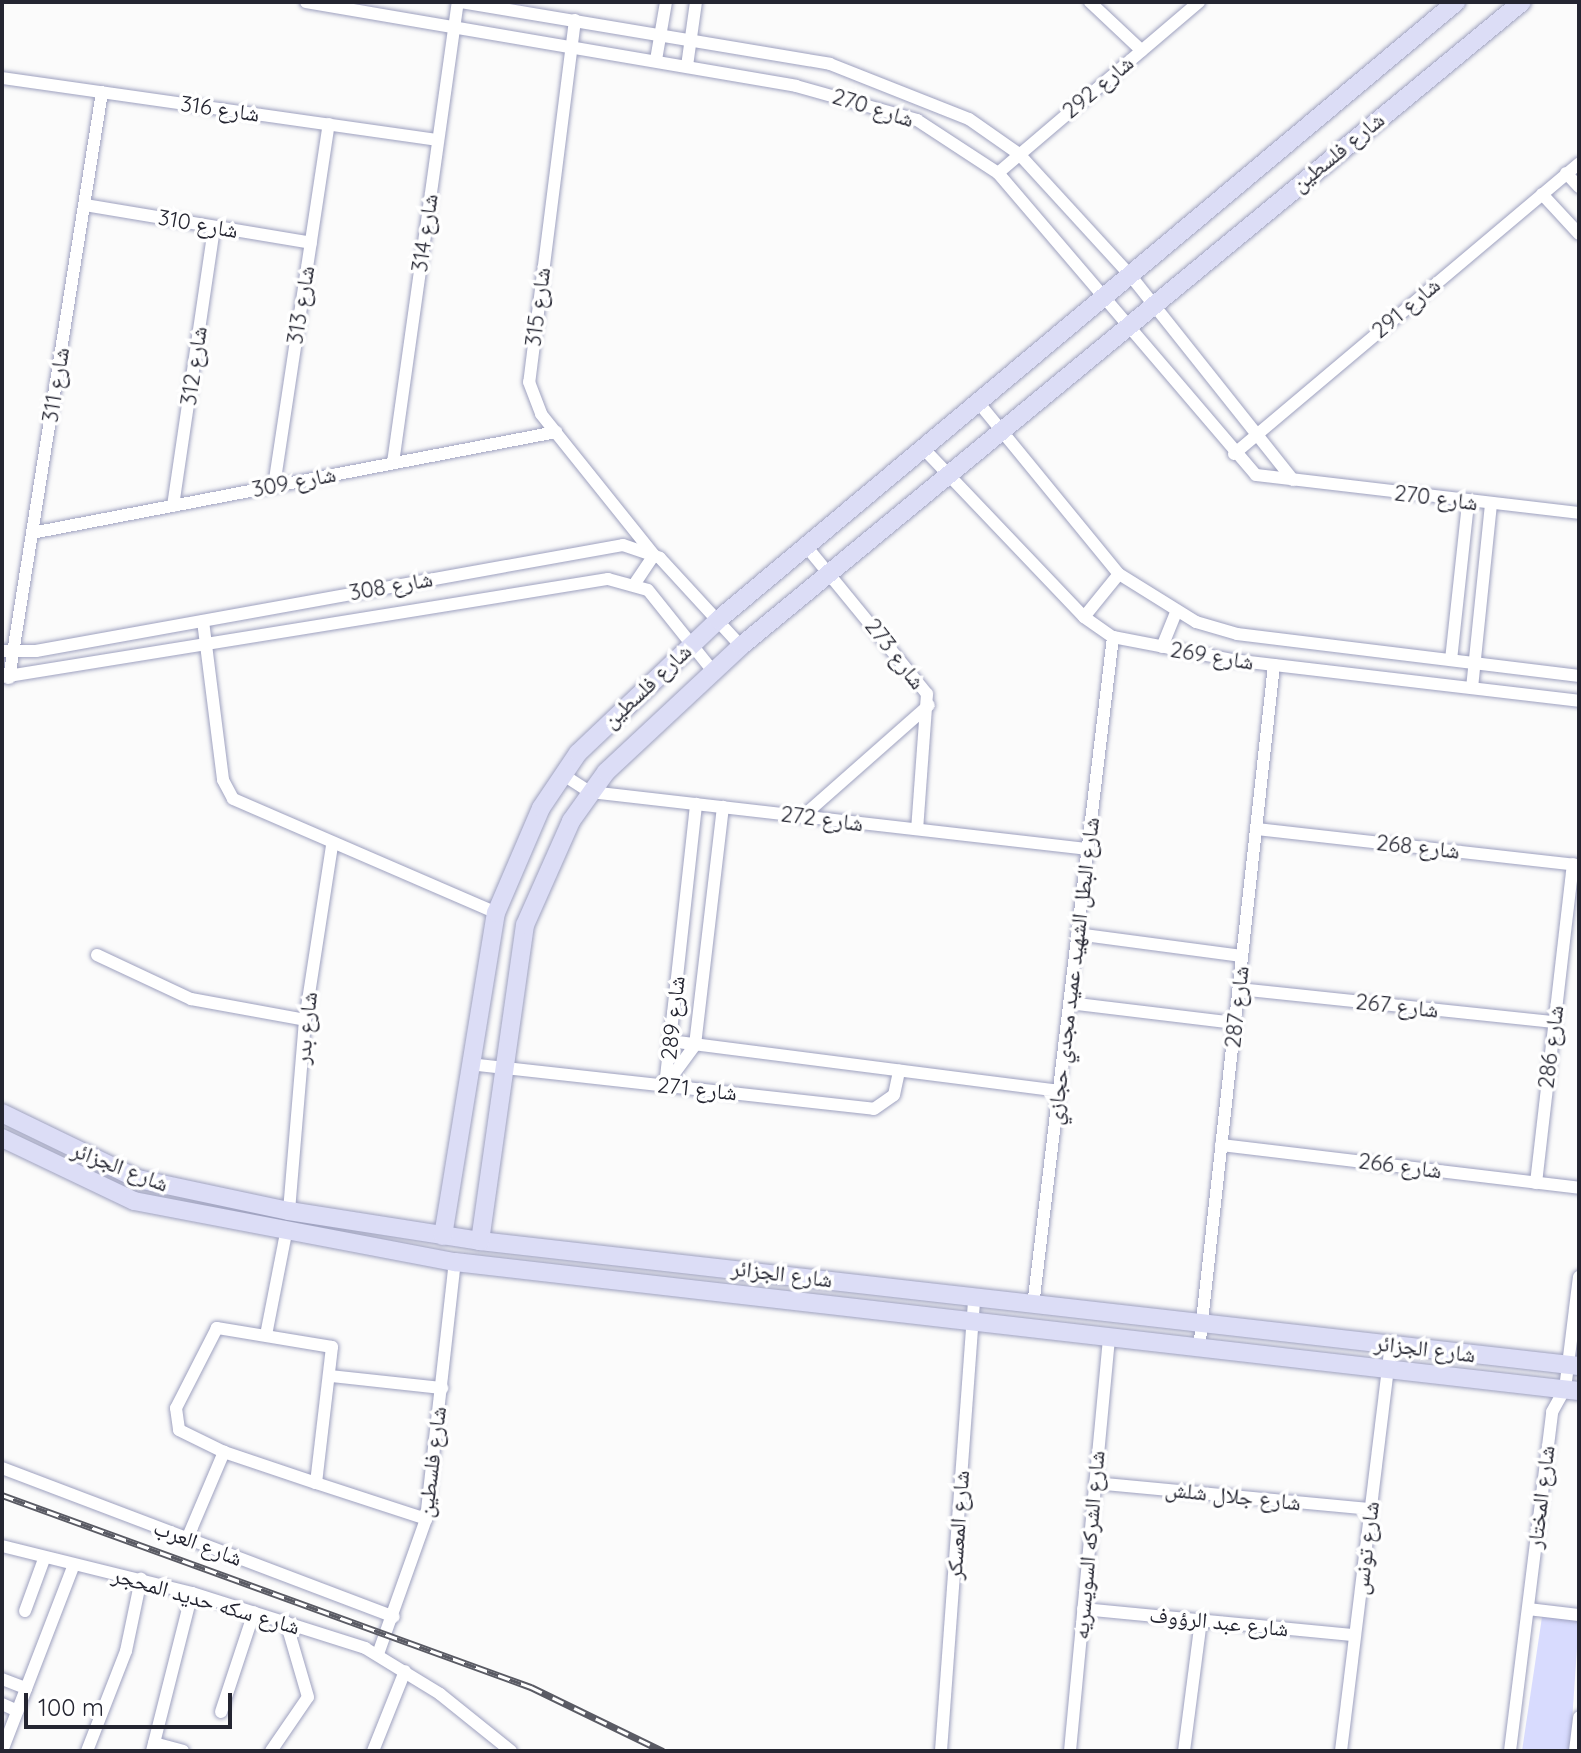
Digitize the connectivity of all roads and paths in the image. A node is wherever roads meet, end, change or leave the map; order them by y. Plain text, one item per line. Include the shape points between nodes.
1 (306, 2) edge
2 (460, 2) edge
3 (666, 2) edge
4 (696, 2) edge
5 (1090, 2) edge
6 (1199, 2) edge
7 (1456, 2) edge
8 (1522, 2) edge
9 (575, 20) junction
10 (454, 27) junction
11 (661, 34) junction
12 (691, 39) junction
13 (572, 46) junction
14 (1142, 51) junction
15 (801, 59) junction
16 (656, 60) junction
17 (687, 66) junction
18 (2, 78) edge
19 (796, 86) junction
20 (102, 92) junction
21 (329, 124) junction
22 (438, 140) junction
23 (1019, 154) junction
24 (1579, 163) edge
25 (998, 173) junction
26 (1566, 173) junction
27 (1579, 187) edge
28 (1542, 194) junction
29 (85, 205) junction
30 (214, 227) junction
31 (1579, 234) edge
32 (311, 243) junction
33 (1130, 275) junction
34 (1106, 295) junction
35 (1153, 303) junction
36 (1129, 323) junction
37 (978, 402) junction
38 (1000, 429) junction
39 (556, 432) junction
40 (1255, 434) junction
41 (923, 448) junction
42 (1234, 454) junction
43 (393, 463) junction
44 (946, 474) junction
45 (1293, 480) junction
46 (274, 486) junction
47 (1468, 503) junction
48 (1491, 505) junction
49 (173, 506) junction
50 (1579, 513) edge
51 (32, 533) junction
52 (806, 546) junction
53 (654, 555) junction
54 (482, 570) junction
55 (828, 573) junction
56 (1119, 574) junction
57 (636, 582) junction
58 (375, 589) junction
59 (487, 598) junction
60 (278, 607) junction
61 (1176, 613) junction
62 (379, 616) junction
63 (1084, 617) junction
64 (718, 620) junction
65 (203, 621) junction
66 (282, 632) junction
67 (1113, 637) junction
68 (692, 644) junction
69 (209, 645) junction
70 (741, 646) junction
71 (1162, 647) junction
72 (8, 652) edge
73 (1451, 660) junction
74 (1475, 664) junction
75 (1274, 665) junction
76 (713, 671) junction
77 (1579, 676) edge
78 (5, 678) edge
79 (1472, 688) junction
80 (1579, 701) edge
81 (929, 705) junction
82 (562, 774) junction
83 (590, 792) junction
84 (696, 804) junction
85 (723, 807) junction
86 (802, 817) junction
87 (917, 829) junction
88 (1256, 829) junction
89 (332, 845) junction
90 (522, 849) junction
91 (1087, 849) junction
92 (550, 860) junction
93 (1576, 865) edge
94 (496, 913) junction
95 (1077, 934) junction
96 (97, 955) dead end
97 (1242, 956) junction
98 (1239, 989) junction
99 (1069, 1003) junction
100 (305, 1020) junction
101 (1554, 1022) junction
102 (1235, 1023) junction
103 (670, 1041) junction
104 (695, 1045) junction
105 (469, 1064) junction
106 (501, 1068) junction
107 (899, 1071) junction
108 (665, 1086) junction
109 (1060, 1091) junction
110 (2, 1113) edge
111 (2, 1138) edge
112 (1221, 1145) junction
113 (1536, 1183) junction
114 (1579, 1188) edge
115 (289, 1211) junction
116 (286, 1233) junction
117 (443, 1236) junction
118 (480, 1241) junction
119 (455, 1262) junction
120 (752, 1271) junction
121 (1579, 1277) edge
122 (901, 1288) junction
123 (749, 1298) junction
124 (974, 1299) junction
125 (1033, 1306) junction
126 (900, 1315) junction
127 (1202, 1322) junction
128 (973, 1323) junction
129 (267, 1330) junction
130 (1109, 1339) junction
131 (1391, 1345) junction
132 (1199, 1349) junction
133 (1573, 1366) edge
134 (1388, 1371) junction
135 (331, 1376) junction
136 (442, 1388) junction
137 (1572, 1390) edge
138 (224, 1452) junction
139 (2, 1468) edge
140 (316, 1483) junction
141 (1095, 1483) junction
142 (1371, 1509) junction
143 (426, 1519) junction
144 (187, 1539) junction
145 (2, 1546) edge
146 (44, 1559) junction
147 (73, 1567) junction
148 (141, 1579) junction
149 (192, 1593) junction
150 (1083, 1609) junction
151 (1528, 1609) junction
152 (25, 1611) dead end
153 (254, 1612) junction
154 (1579, 1615) edge
155 (394, 1617) junction
156 (1201, 1620) junction
157 (286, 1622) junction
158 (1355, 1635) junction
159 (378, 1654) junction
160 (405, 1671) junction
161 (2, 1679) edge
162 (26, 1688) junction
163 (2, 1704) edge
164 (18, 1711) junction
165 (221, 1712) dead end
166 (1579, 1717) edge
167 (153, 1747) edge
168 (503, 1748) edge
169 (2, 1751) edge
170 (87, 1751) edge
171 (183, 1751) edge
172 (271, 1751) edge
173 (373, 1751) edge
174 (941, 1751) edge
175 (1070, 1751) edge
176 (1184, 1751) edge
177 (1341, 1751) edge
178 (1510, 1751) edge
179 (1575, 1751) edge

1 - 10 street, شارع 270
2 - 9 street, شارع 270
2 - 10 street, شارع 314
3 - 11 street
4 - 12 street
5 - 14 street
6 - 14 street, شارع 292
7 - 33 street, شارع فلسطين
8 - 35 street, شارع فلسطين
9 - 11 street, شارع 270
9 - 13 street, شارع 315
10 - 13 street, شارع 270
10 - 22 street, شارع 314
11 - 12 street, شارع 270
11 - 16 street
12 - 15 street, شارع 270
12 - 17 street
13 - 16 street, شارع 270
13 - 39 street, شارع 315 via 529,382
14 - 23 street, شارع 292
15 - 19 street
15 - 23 street, شارع 270 via 920,94
16 - 17 street, شارع 270
17 - 19 street, شارع 270
18 - 20 street, شارع 316
19 - 25 street, شارع 270 via 917,120
20 - 21 street, شارع 316
20 - 29 street, شارع 311
21 - 22 street, شارع 316
21 - 32 street, شارع 313
22 - 43 street, شارع 314
23 - 25 street, شارع 292
23 - 33 street, شارع 270
24 - 26 street, شارع 291
25 - 34 street, شارع 270
26 - 27 street
26 - 28 street, شارع 291
28 - 31 street
28 - 40 street, شارع 291
29 - 30 street, شارع 310
29 - 51 street, شارع 311
30 - 32 street, شارع 310
30 - 49 street, شارع 312
32 - 46 street, شارع 313
33 - 34 street, شارع فلسطين
33 - 35 street, شارع 270
34 - 36 street, شارع 270
34 - 37 street, شارع فلسطين
35 - 36 street, شارع فلسطين
35 - 40 street, شارع 270
36 - 38 street, شارع فلسطين
36 - 42 street, شارع 270
37 - 38 street, شارع 269
37 - 41 street, شارع فلسطين
38 - 44 street, شارع فلسطين
38 - 56 street, شارع 269
39 - 43 street, شارع 309
39 - 53 street, شارع 315
40 - 42 street, شارع 291
40 - 45 street, شارع 270
41 - 44 street, شارع 269
41 - 52 street, شارع فلسطين
42 - 45 street, شارع 270 via 1256,475
43 - 46 street, شارع 309
44 - 55 street, شارع فلسطين
44 - 63 street, شارع 269
45 - 47 street, شارع 270
46 - 49 street, شارع 309
47 - 48 street, شارع 270
47 - 73 street
48 - 50 street, شارع 270
48 - 74 street
49 - 51 street, شارع 309
51 - 72 street, شارع 311
52 - 55 street, شارع 273
52 - 64 street, شارع فلسطين
53 - 54 street, شارع 308 via 604,545
53 - 57 street
53 - 64 street
54 - 58 street, شارع 308
54 - 59 street
55 - 70 street, شارع فلسطين
55 - 81 street, شارع 273 via 920,681
56 - 61 street, شارع 269
56 - 63 street
57 - 59 street, شارع 308 via 608,579
57 - 68 street
58 - 60 street, شارع 308
58 - 62 street
59 - 62 street, شارع 308
60 - 65 street, شارع 308
60 - 66 street
61 - 71 street
61 - 73 street, شارع 269 via 1237,634
62 - 66 street, شارع 308
63 - 67 street, شارع 269
64 - 68 street, شارع فلسطين
64 - 70 street
65 - 69 street
65 - 72 street, شارع 308
66 - 69 street, شارع 308
67 - 71 street, شارع 269
67 - 91 street, شارع البطل الشهيد عميد مجدي حجازي
68 - 76 street
68 - 82 street, شارع فلسطين
69 - 78 street, شارع 308
69 - 89 street via 227,792 242,807
70 - 76 street, شارع فلسطين
71 - 75 street, شارع 269
72 - 78 street, شارع 311
73 - 74 street, شارع 269
74 - 77 street, شارع 269
74 - 79 street
75 - 79 street, شارع 269
75 - 88 street, شارع 287
76 - 83 street, شارع فلسطين
79 - 80 street, شارع 269
81 - 86 street
81 - 87 street, شارع 273
82 - 83 street, شارع 272
82 - 90 street, شارع فلسطين
83 - 84 street, شارع 272
83 - 92 street, شارع فلسطين
84 - 85 street, شارع 272
84 - 103 street, شارع 289
85 - 86 street, شارع 272
85 - 104 street, شارع 289
86 - 87 street, شارع 272
87 - 91 street, شارع 272
88 - 93 street, شارع 268
88 - 97 street, شارع 287
89 - 94 street
89 - 100 street, شارع بدر
90 - 92 street
90 - 94 street, شارع فلسطين
91 - 95 street, شارع البطل الشهيد عميد مجدي حجازي
92 - 106 street, شارع فلسطين via 516,959
93 - 101 street, شارع 286
94 - 105 street, شارع فلسطين
95 - 97 street
95 - 99 street, شارع البطل الشهيد عميد مجدي حجازي
96 - 100 street via 191,999
97 - 98 street, شارع 287
98 - 101 street, شارع 267
98 - 102 street, شارع 287
99 - 102 street
99 - 109 street, شارع البطل الشهيد عميد مجدي حجازي
100 - 115 street, شارع بدر
101 - 113 street, شارع 286
102 - 112 street, شارع 287
103 - 104 street, شارع 271
103 - 108 street, شارع 289
104 - 107 street, شارع 271
104 - 108 street, شارع 289
105 - 106 street, شارع 271
105 - 117 street, شارع فلسطين
106 - 108 street, شارع 271
106 - 118 street, شارع فلسطين
107 - 108 street, شارع 271 via 894,1095 874,1109
107 - 109 street, شارع 271
109 - 125 street, شارع البطل الشهيد عميد مجدي حجازي
110 - 115 street, شارع الجزائر via 138,1179
111 - 116 street, شارع الجزائر via 134,1201
112 - 113 street, شارع 266
112 - 127 street, شارع 287
113 - 114 street, شارع 266
115 - 117 street, شارع الجزائر
116 - 119 street, شارع الجزائر
116 - 129 street
117 - 118 street, شارع الجزائر
118 - 120 street, شارع الجزائر
119 - 123 street, شارع الجزائر
119 - 136 street, شارع فلسطين
120 - 122 street, شارع الجزائر
120 - 123 street
121 - 133 street
122 - 124 street, شارع الجزائر
122 - 126 street
123 - 126 street, شارع الجزائر
124 - 125 street, شارع الجزائر
124 - 128 street, شارع المعسكر
125 - 127 street, شارع الجزائر
126 - 128 street, شارع الجزائر
127 - 131 street, شارع الجزائر
127 - 132 street, شارع 287
128 - 130 street, شارع الجزائر
128 - 174 street, شارع المعسكر
129 - 135 street via 329,1342
129 - 138 street via 229,1326 209,1334 176,1408 179,1430
130 - 132 street, شارع الجزائر
130 - 141 street, شارع الشركه السويسريه
131 - 133 street, شارع الجزائر
131 - 134 street, شارع تونس
132 - 134 street, شارع الجزائر
133 - 137 street
134 - 137 street, شارع الجزائر
134 - 142 street, شارع تونس
135 - 136 street
135 - 140 street
136 - 143 street, شارع فلسطين
137 - 151 street, شارع المختار via 1552,1412
138 - 140 street
138 - 144 street
139 - 144 street, شارع العرب
140 - 143 street
141 - 142 street, شارع جلال شلش
141 - 150 street, شارع الشركه السويسريه
142 - 158 street, شارع تونس
143 - 155 street, شارع فلسطين
144 - 155 street, شارع العرب
145 - 146 street, شارع سكه حديد المحجر
146 - 147 street, شارع سكه حديد المحجر
146 - 152 street
147 - 148 street, شارع سكه حديد المحجر
147 - 162 street
148 - 149 street, شارع سكه حديد المحجر
148 - 170 street via 126,1651
149 - 153 street, شارع سكه حديد المحجر
149 - 167 street
150 - 156 street, شارع عبد الرؤوف
150 - 175 street, شارع الشركه السويسريه
151 - 154 street
151 - 178 street, شارع المختار
153 - 157 street, شارع سكه حديد المحجر
153 - 165 street
155 - 159 street, شارع فلسطين
156 - 158 street, شارع عبد الرؤوف
156 - 176 street
157 - 159 street, شارع سكه حديد المحجر
157 - 172 street via 308,1697
158 - 177 street, شارع تونس
159 - 160 street, شارع سكه حديد المحجر
160 - 168 street, شارع سكه حديد المحجر
160 - 173 street
161 - 162 street
162 - 164 street
163 - 164 street
164 - 169 street
166 - 179 street
167 - 171 street

